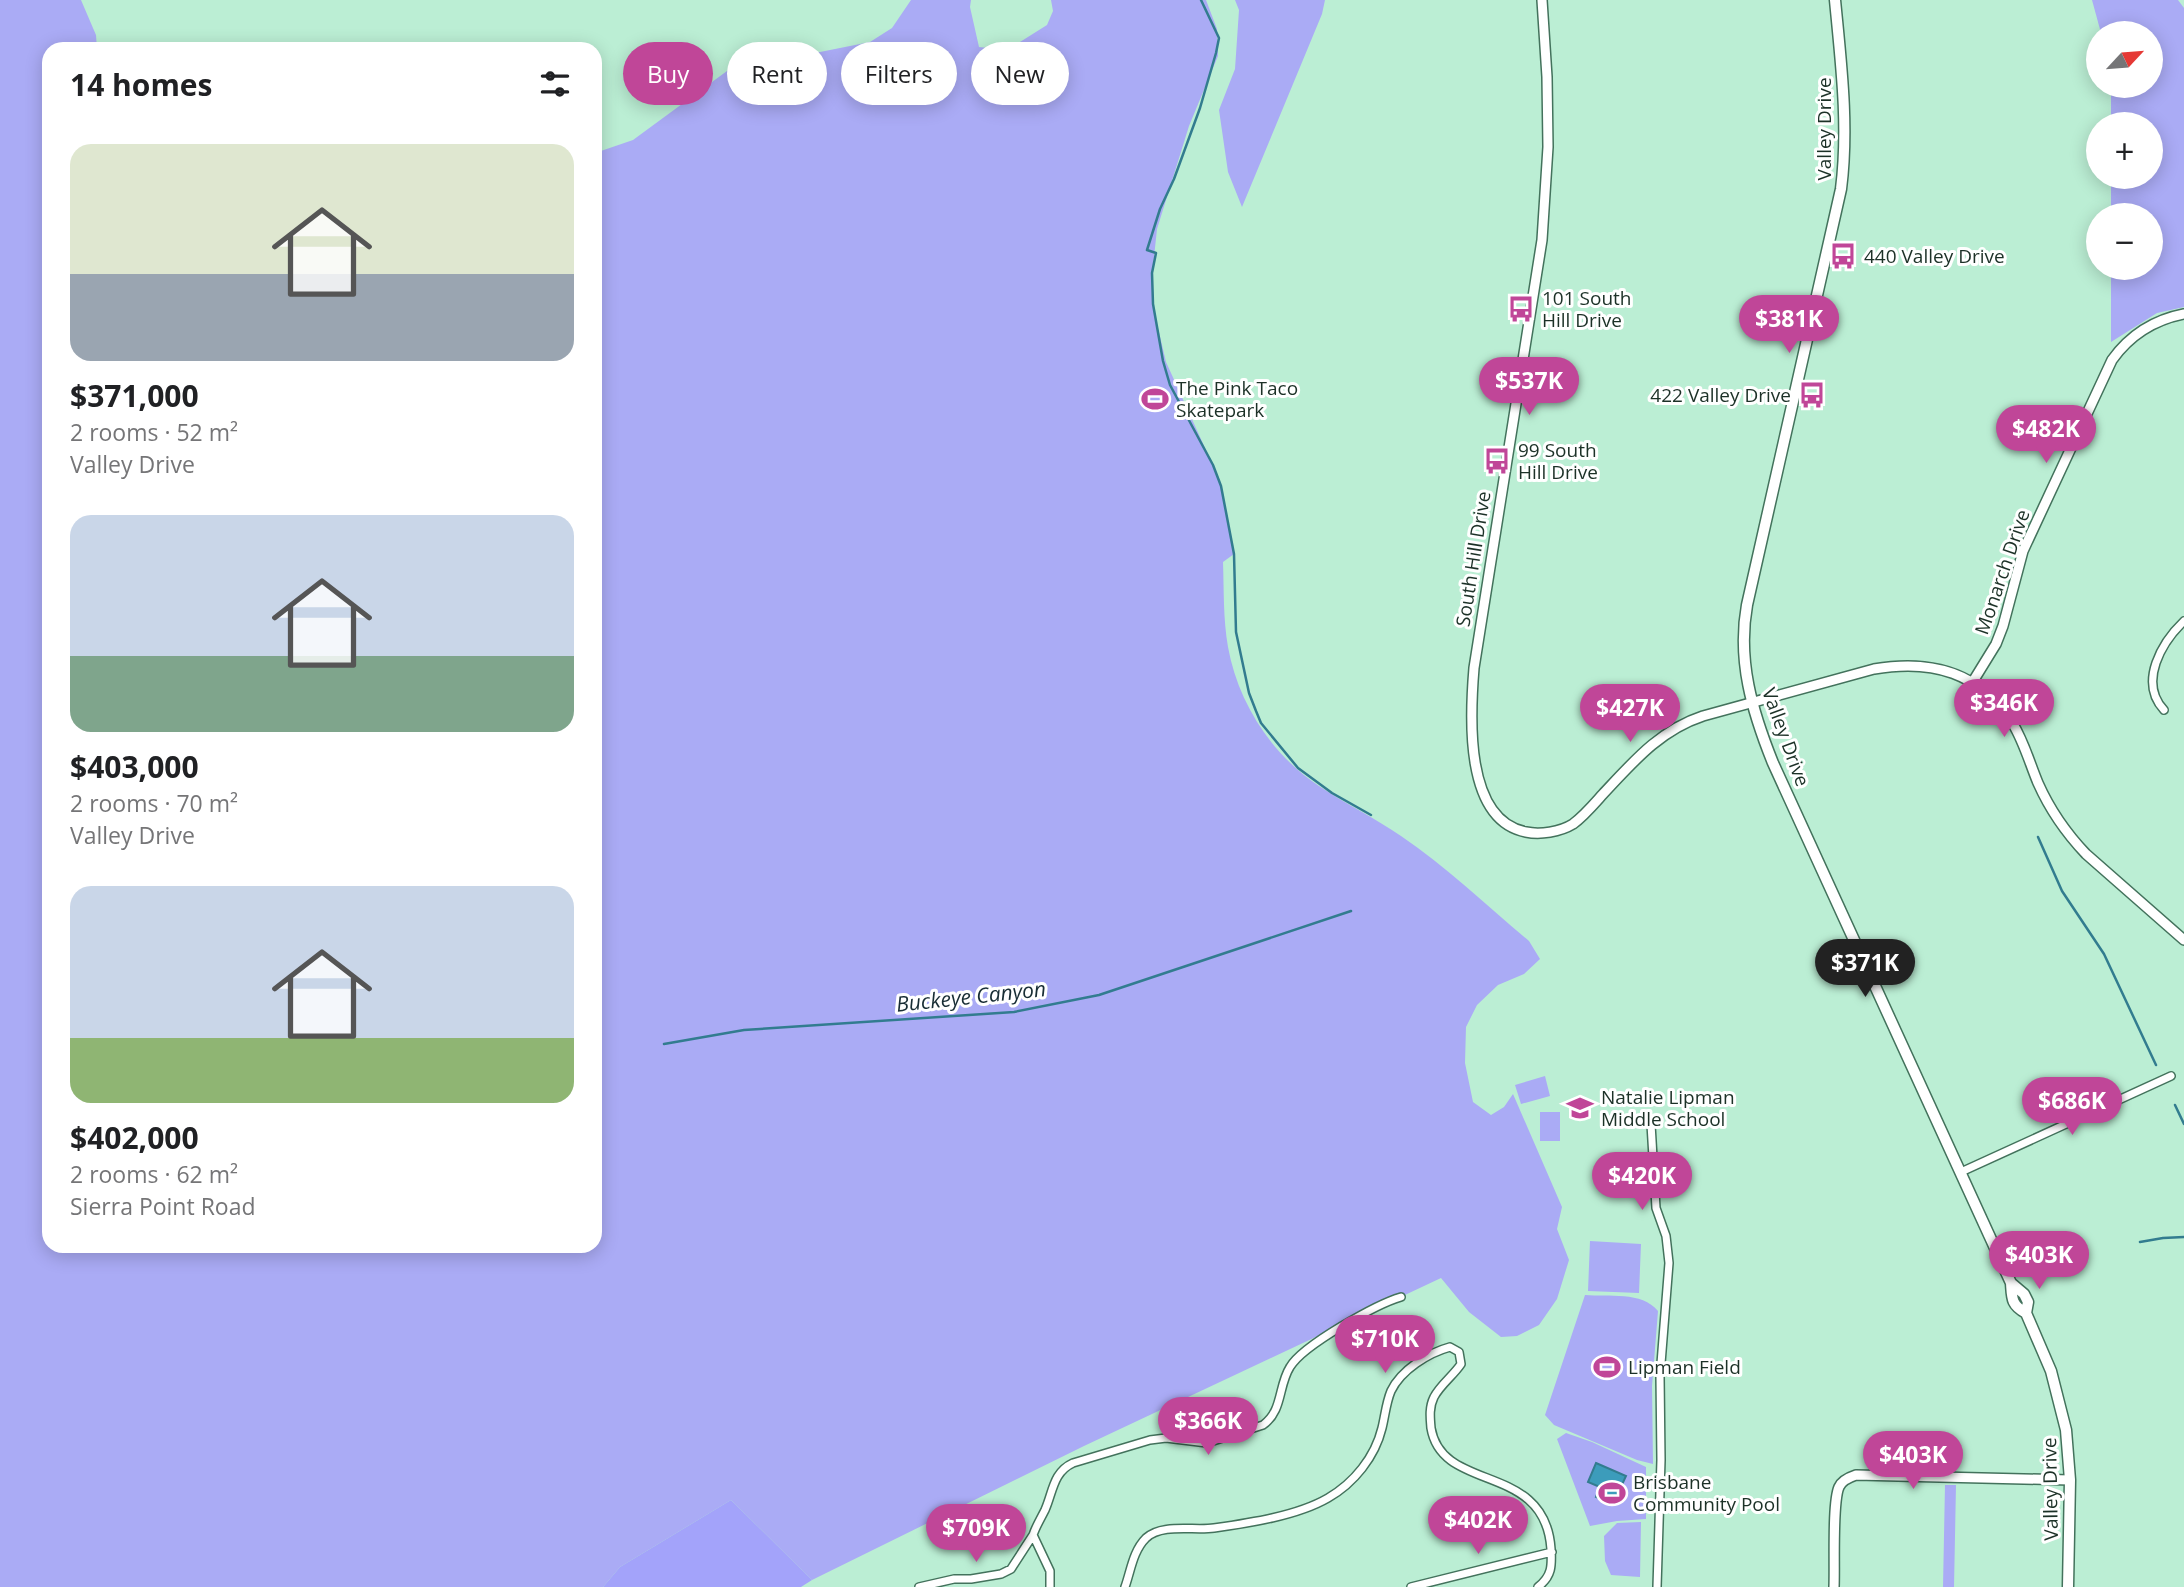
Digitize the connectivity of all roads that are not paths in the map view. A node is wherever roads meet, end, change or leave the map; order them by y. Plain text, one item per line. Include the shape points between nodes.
1 (1542, 0) edge
2 (1835, 0) edge
3 (2184, 314) edge
4 (2184, 621) edge
5 (1972, 683) junction
6 (1752, 703) junction
7 (2164, 710) dead end
8 (2184, 940) edge
9 (2171, 1076) dead end
10 (1651, 1124) dead end
11 (1961, 1172) junction
12 (1401, 1297) dead end
13 (2070, 1480) junction
14 (1033, 1535) junction
15 (1552, 1552) junction
16 (919, 1587) edge
17 (1050, 1587) edge
18 (1125, 1587) edge
19 (1411, 1587) edge
20 (1538, 1587) edge
21 (1657, 1587) edge
22 (1834, 1587) edge
23 (2068, 1587) edge

1 - 6 street, South Hill Drive via 1548,94 1542,240 1474,668 1471,715 1480,786 1491,809 1518,831 1566,828 1668,732 1696,718
2 - 6 main road, Valley Drive via 1845,109 1842,179 1745,615 1743,655
3 - 5 street, Monarch Drive via 2143,329 2120,348 2107,367 2023,551 1996,644
4 - 7 street via 2162,648 2154,671 2155,695
5 - 6 street, South Hill Drive via 1936,667 1896,665
5 - 8 street, South Hill Drive via 1997,703 2015,727 2048,804 2071,839
6 - 11 main road, Valley Drive via 1773,762
9 - 11 street
10 - 21 street via 1656,1208 1669,1263 1660,1377
11 - 13 main road, Valley Drive via 2011,1283 2028,1302 2026,1312 2057,1390
12 - 14 street via 1363,1314 1296,1359 1286,1375 1275,1413 1263,1425 1207,1443 1150,1440 1068,1465 1057,1478
13 - 22 street via 1849,1477 1839,1487 1836,1502
13 - 23 main road, Valley Drive
14 - 16 street via 1011,1569 1001,1574
14 - 17 street via 1050,1571
15 - 18 street via 1546,1523 1529,1499 1452,1462 1439,1449 1430,1408 1438,1390 1461,1364 1460,1352 1450,1347 1416,1364 1398,1380 1369,1458 1350,1482 1310,1506 1268,1517 1210,1529 1155,1533 1136,1552
15 - 19 street
15 - 20 street via 1550,1573

